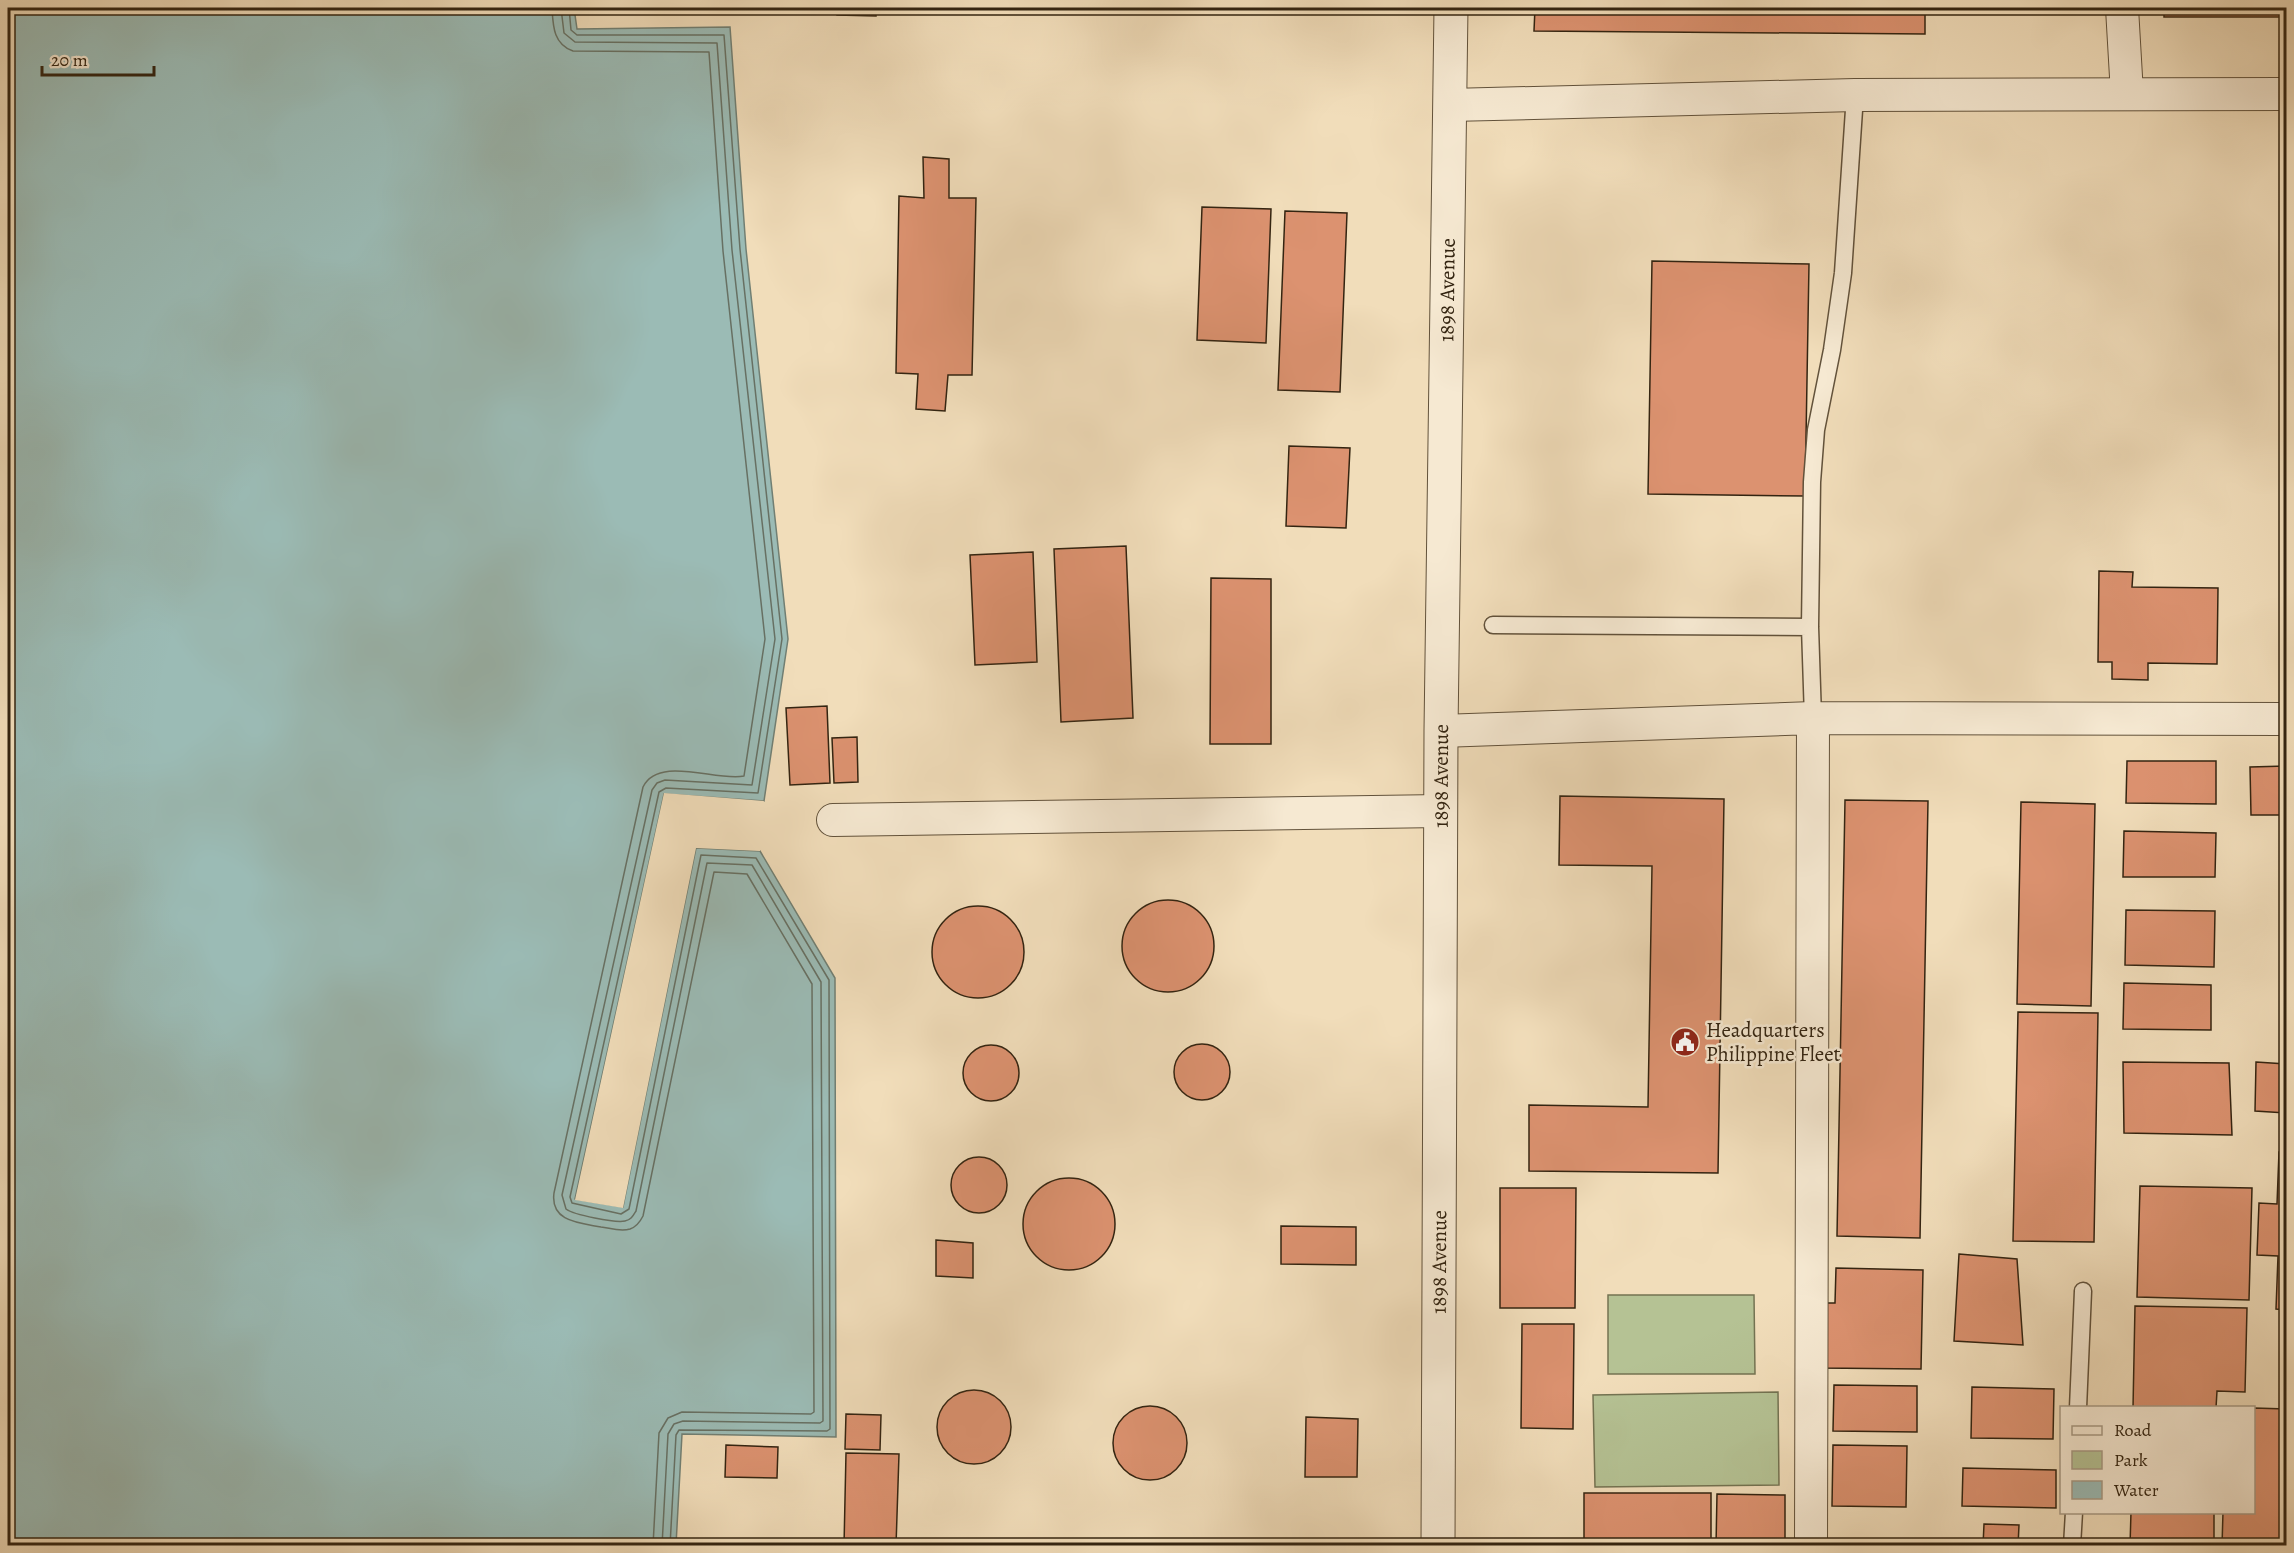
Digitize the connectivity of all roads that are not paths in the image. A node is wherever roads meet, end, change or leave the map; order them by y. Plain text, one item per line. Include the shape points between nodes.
1 (1451, 8) edge
2 (2122, 8) edge
3 (2127, 94) junction
4 (2286, 94) edge
5 (1855, 95) junction
6 (1450, 105) junction
7 (1493, 625) dead end
8 (1810, 627) junction
9 (1813, 718) junction
10 (2286, 719) edge
11 (1442, 730) junction
12 (1441, 810) junction
13 (833, 820) dead end
14 (2083, 1291) dead end
15 (2078, 1406) edge
16 (2074, 1514) edge
17 (1438, 1545) edge
18 (1811, 1545) edge
19 (2072, 1545) edge

1 - 6 street, 1898 Avenue
2 - 3 street
3 - 4 street
3 - 5 street
5 - 6 street
5 - 8 lane via 1843,273 1816,430
6 - 11 street, 1898 Avenue
7 - 8 lane
8 - 9 lane
9 - 10 street
9 - 11 street
9 - 18 street
11 - 12 street, 1898 Avenue
12 - 13 street
12 - 17 street, 1898 Avenue
14 - 15 lane
16 - 19 lane

